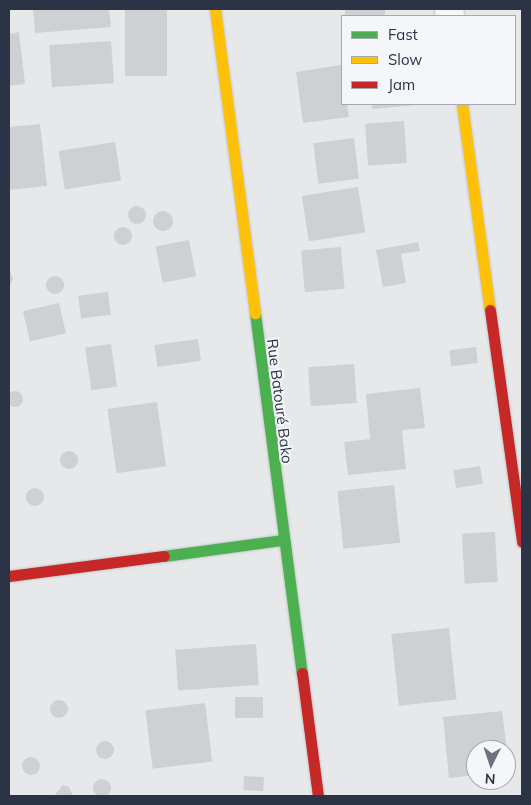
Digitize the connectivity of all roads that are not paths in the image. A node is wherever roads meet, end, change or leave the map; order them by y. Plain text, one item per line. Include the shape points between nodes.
1 (215, 9) edge
2 (462, 105) edge
3 (283, 540) junction
4 (522, 542) edge
5 (9, 576) edge
6 (318, 796) edge

1 - 3 main road, Rue Batouré Bako
2 - 4 main road
3 - 5 main road
3 - 6 main road, Rue Batouré Bako

